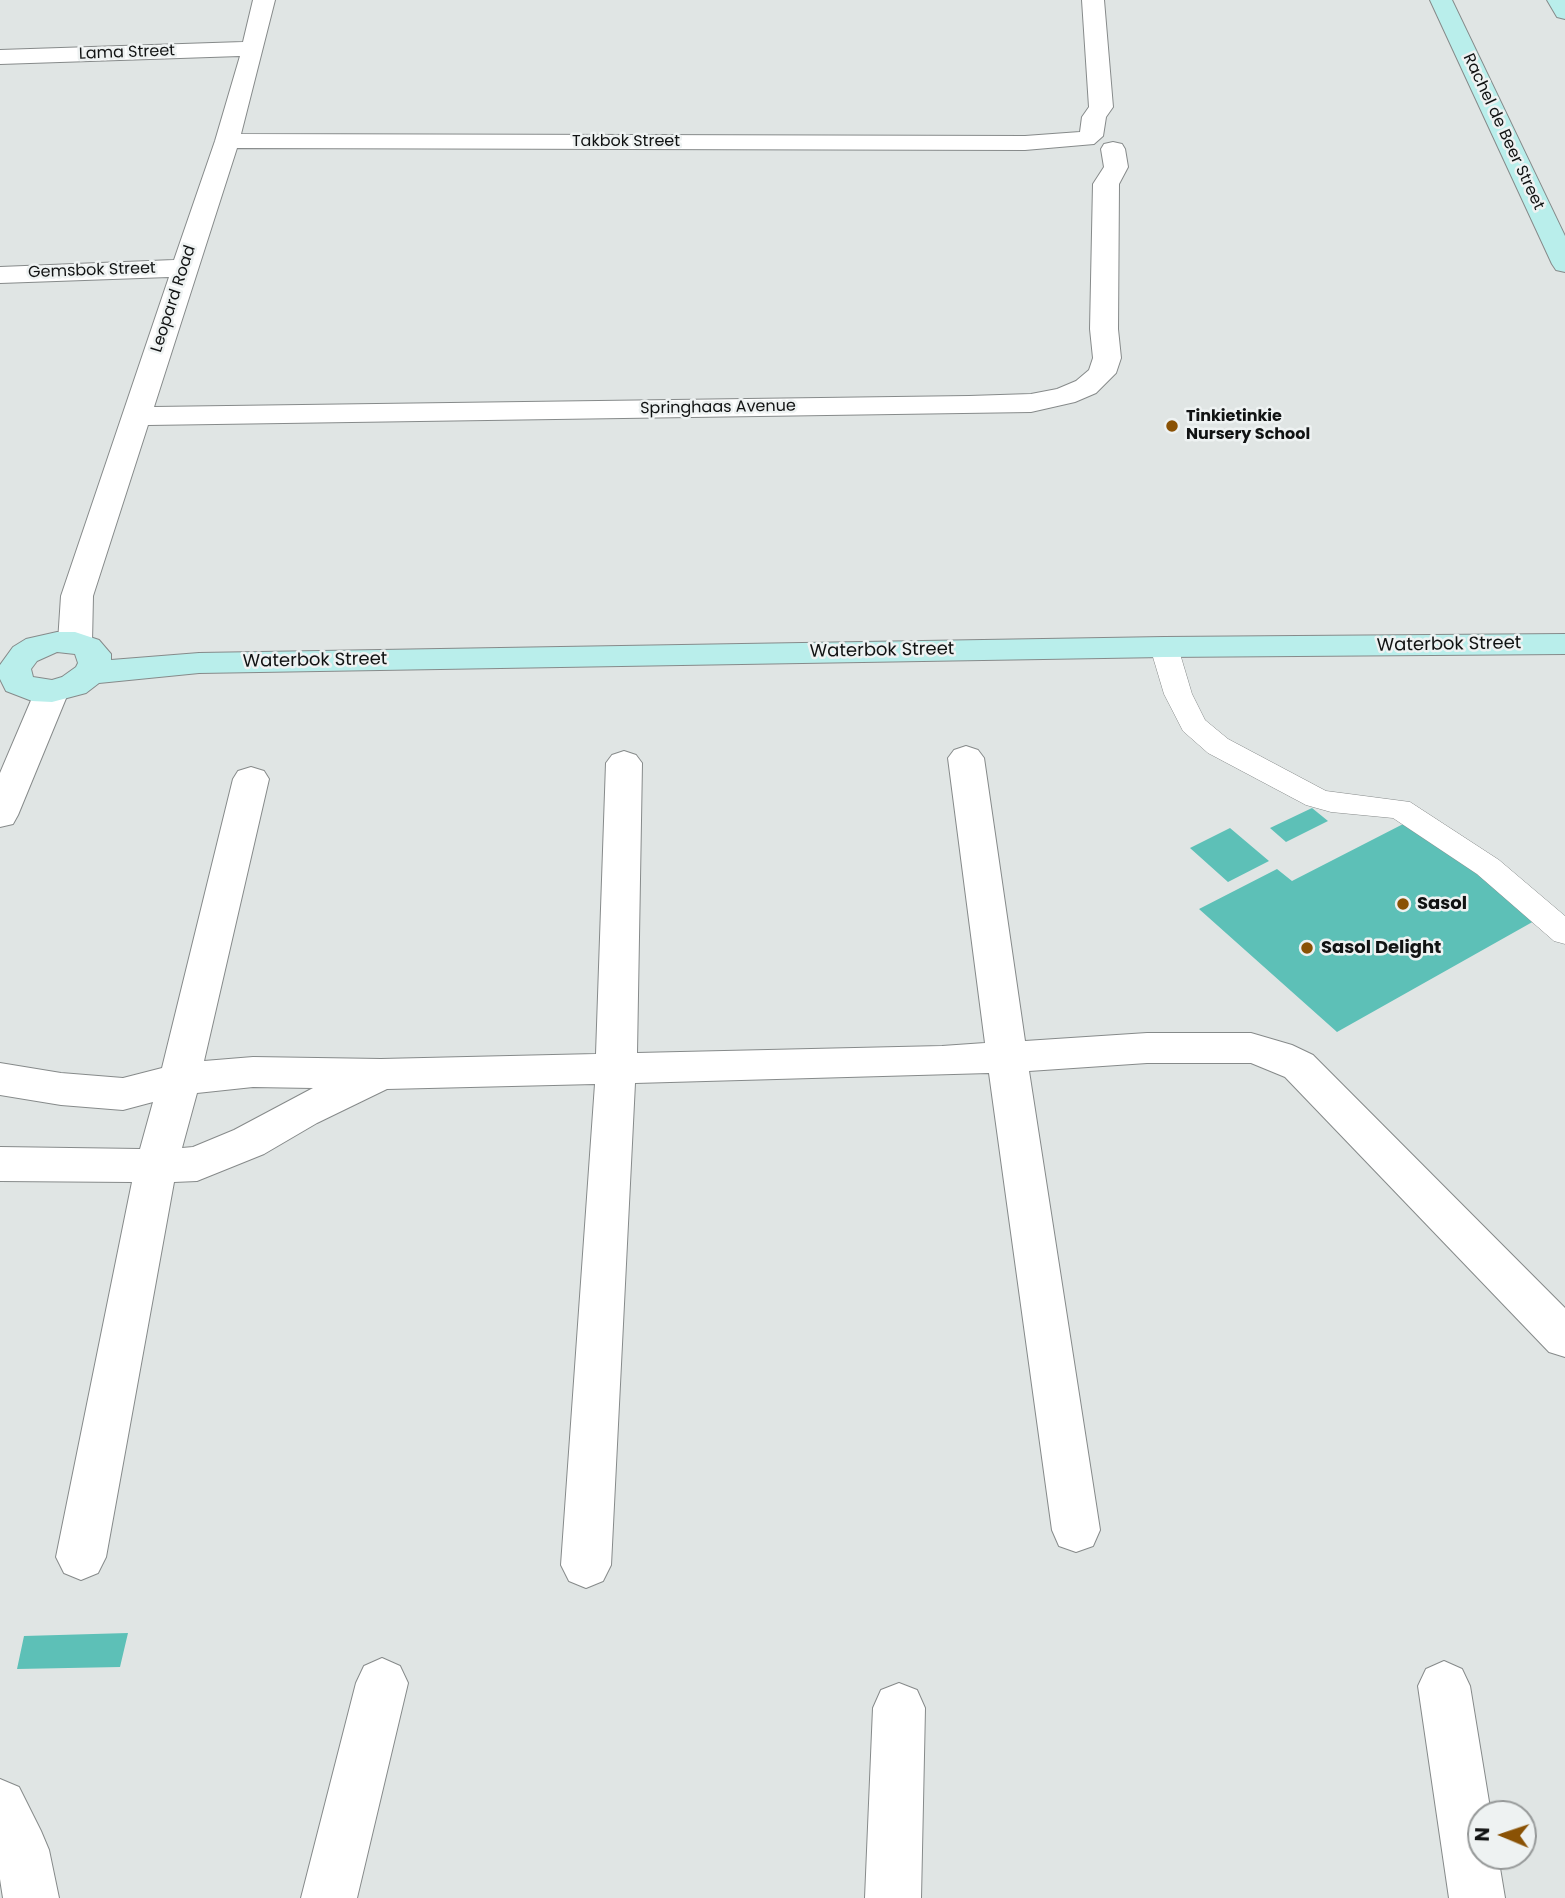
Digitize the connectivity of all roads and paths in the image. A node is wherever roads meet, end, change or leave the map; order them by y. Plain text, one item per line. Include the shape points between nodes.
1 (264, 0) edge
2 (1093, 0) edge
3 (1441, 0) edge
4 (1558, 0) edge
5 (1565, 12) edge
6 (253, 49) junction
7 (0, 57) edge
8 (227, 141) junction
9 (1097, 143) junction
10 (1565, 264) edge
11 (184, 268) junction
12 (0, 275) edge
13 (136, 416) junction
14 (77, 596) junction
15 (1565, 629) edge
16 (1524, 644) junction
17 (1565, 644) edge
18 (1477, 646) junction
19 (1164, 647) junction
20 (87, 657) junction
21 (1565, 662) edge
22 (16, 664) edge
23 (52, 691) junction
24 (966, 758) dead end
25 (624, 763) dead end
26 (251, 779) dead end
27 (0, 815) edge
28 (1565, 933) edge
29 (1007, 1057) junction
30 (616, 1067) junction
31 (382, 1074) junction
32 (0, 1079) edge
33 (180, 1079) junction
34 (0, 1164) edge
35 (156, 1166) junction
36 (1565, 1338) edge
37 (1076, 1530) dead end
38 (82, 1557) dead end
39 (586, 1565) dead end
40 (382, 1683) dead end
41 (1444, 1686) dead end
42 (899, 1708) dead end
43 (0, 1806) edge
44 (31, 1898) edge
45 (329, 1898) edge
46 (893, 1898) edge
47 (1477, 1898) edge

1 - 6 street, Leopard Road
2 - 9 street, Springhaas Avenue via 1101,107 1111,119
3 - 10 street, Rachel de Beer Street
4 - 5 street
6 - 7 street, Lama Street
6 - 8 street, Leopard Road
8 - 9 street, Takbok Street
8 - 11 street, Leopard Road
9 - 13 street, Springhaas Avenue via 1092,169 1106,184 1107,358 1102,373 1065,396 1031,403 970,405
11 - 12 street, Gemsbok Street
11 - 13 street, Leopard Road
13 - 14 street, Leopard Road
14 - 20 street, Leopard Road
14 - 22 street, Leopard Road
15 - 16 street
16 - 17 street, Waterbok Street
16 - 18 street, Waterbok Street
18 - 19 street, Waterbok Street
18 - 21 street
19 - 20 street, Waterbok Street via 200,663
19 - 28 lane via 1193,725 1218,746 1316,798 1400,808 1488,867
20 - 22 street, Waterbok Street via 57,642
20 - 23 street via 74,685
22 - 23 street via 32,690
23 - 27 street
24 - 29 street
25 - 30 street
26 - 33 street
29 - 30 street
29 - 36 street via 1147,1048 1251,1048 1299,1066
29 - 37 street
30 - 31 street
30 - 39 street
31 - 33 street via 253,1072
31 - 35 street via 197,1164
32 - 33 street via 123,1094
33 - 35 street
34 - 35 street
35 - 38 street
40 - 45 street
41 - 47 street
42 - 46 street
43 - 44 street via 22,1850

